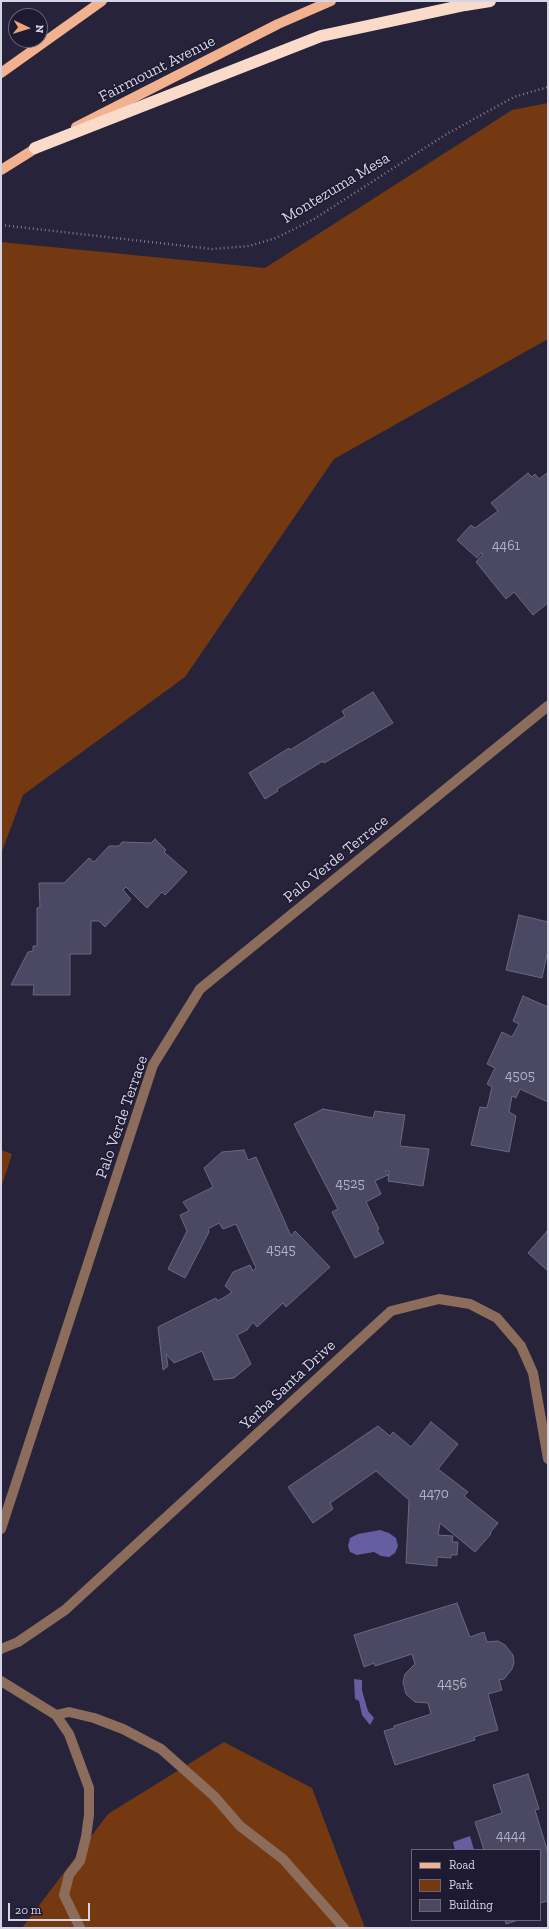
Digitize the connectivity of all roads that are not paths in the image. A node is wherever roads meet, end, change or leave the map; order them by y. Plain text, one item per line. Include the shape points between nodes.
1 (102, 1) edge
2 (331, 1) edge
3 (490, 1) edge
4 (1, 73) edge
5 (35, 148) junction
6 (1, 170) edge
7 (548, 706) edge
8 (548, 1459) edge
9 (1, 1529) edge
10 (1, 1649) edge
11 (1, 1681) edge
12 (56, 1715) junction
13 (80, 1928) edge
14 (344, 1928) edge

1 - 4 main road
2 - 5 main road, Fairmount Avenue via 278,24
3 - 5 highway via 321,36
5 - 6 main road, Fairmount Avenue
7 - 9 street, Palo Verde Terrace via 200,989 153,1065
8 - 10 street, Yerba Santa Drive via 533,1373 521,1346 497,1318 470,1304 439,1299 391,1311 65,1610 18,1642
11 - 12 street
12 - 13 street via 69,1734 89,1788 86,1837 80,1861 69,1875 64,1895
12 - 14 street via 69,1712 94,1718 123,1728 161,1749 214,1796 240,1826 283,1859

